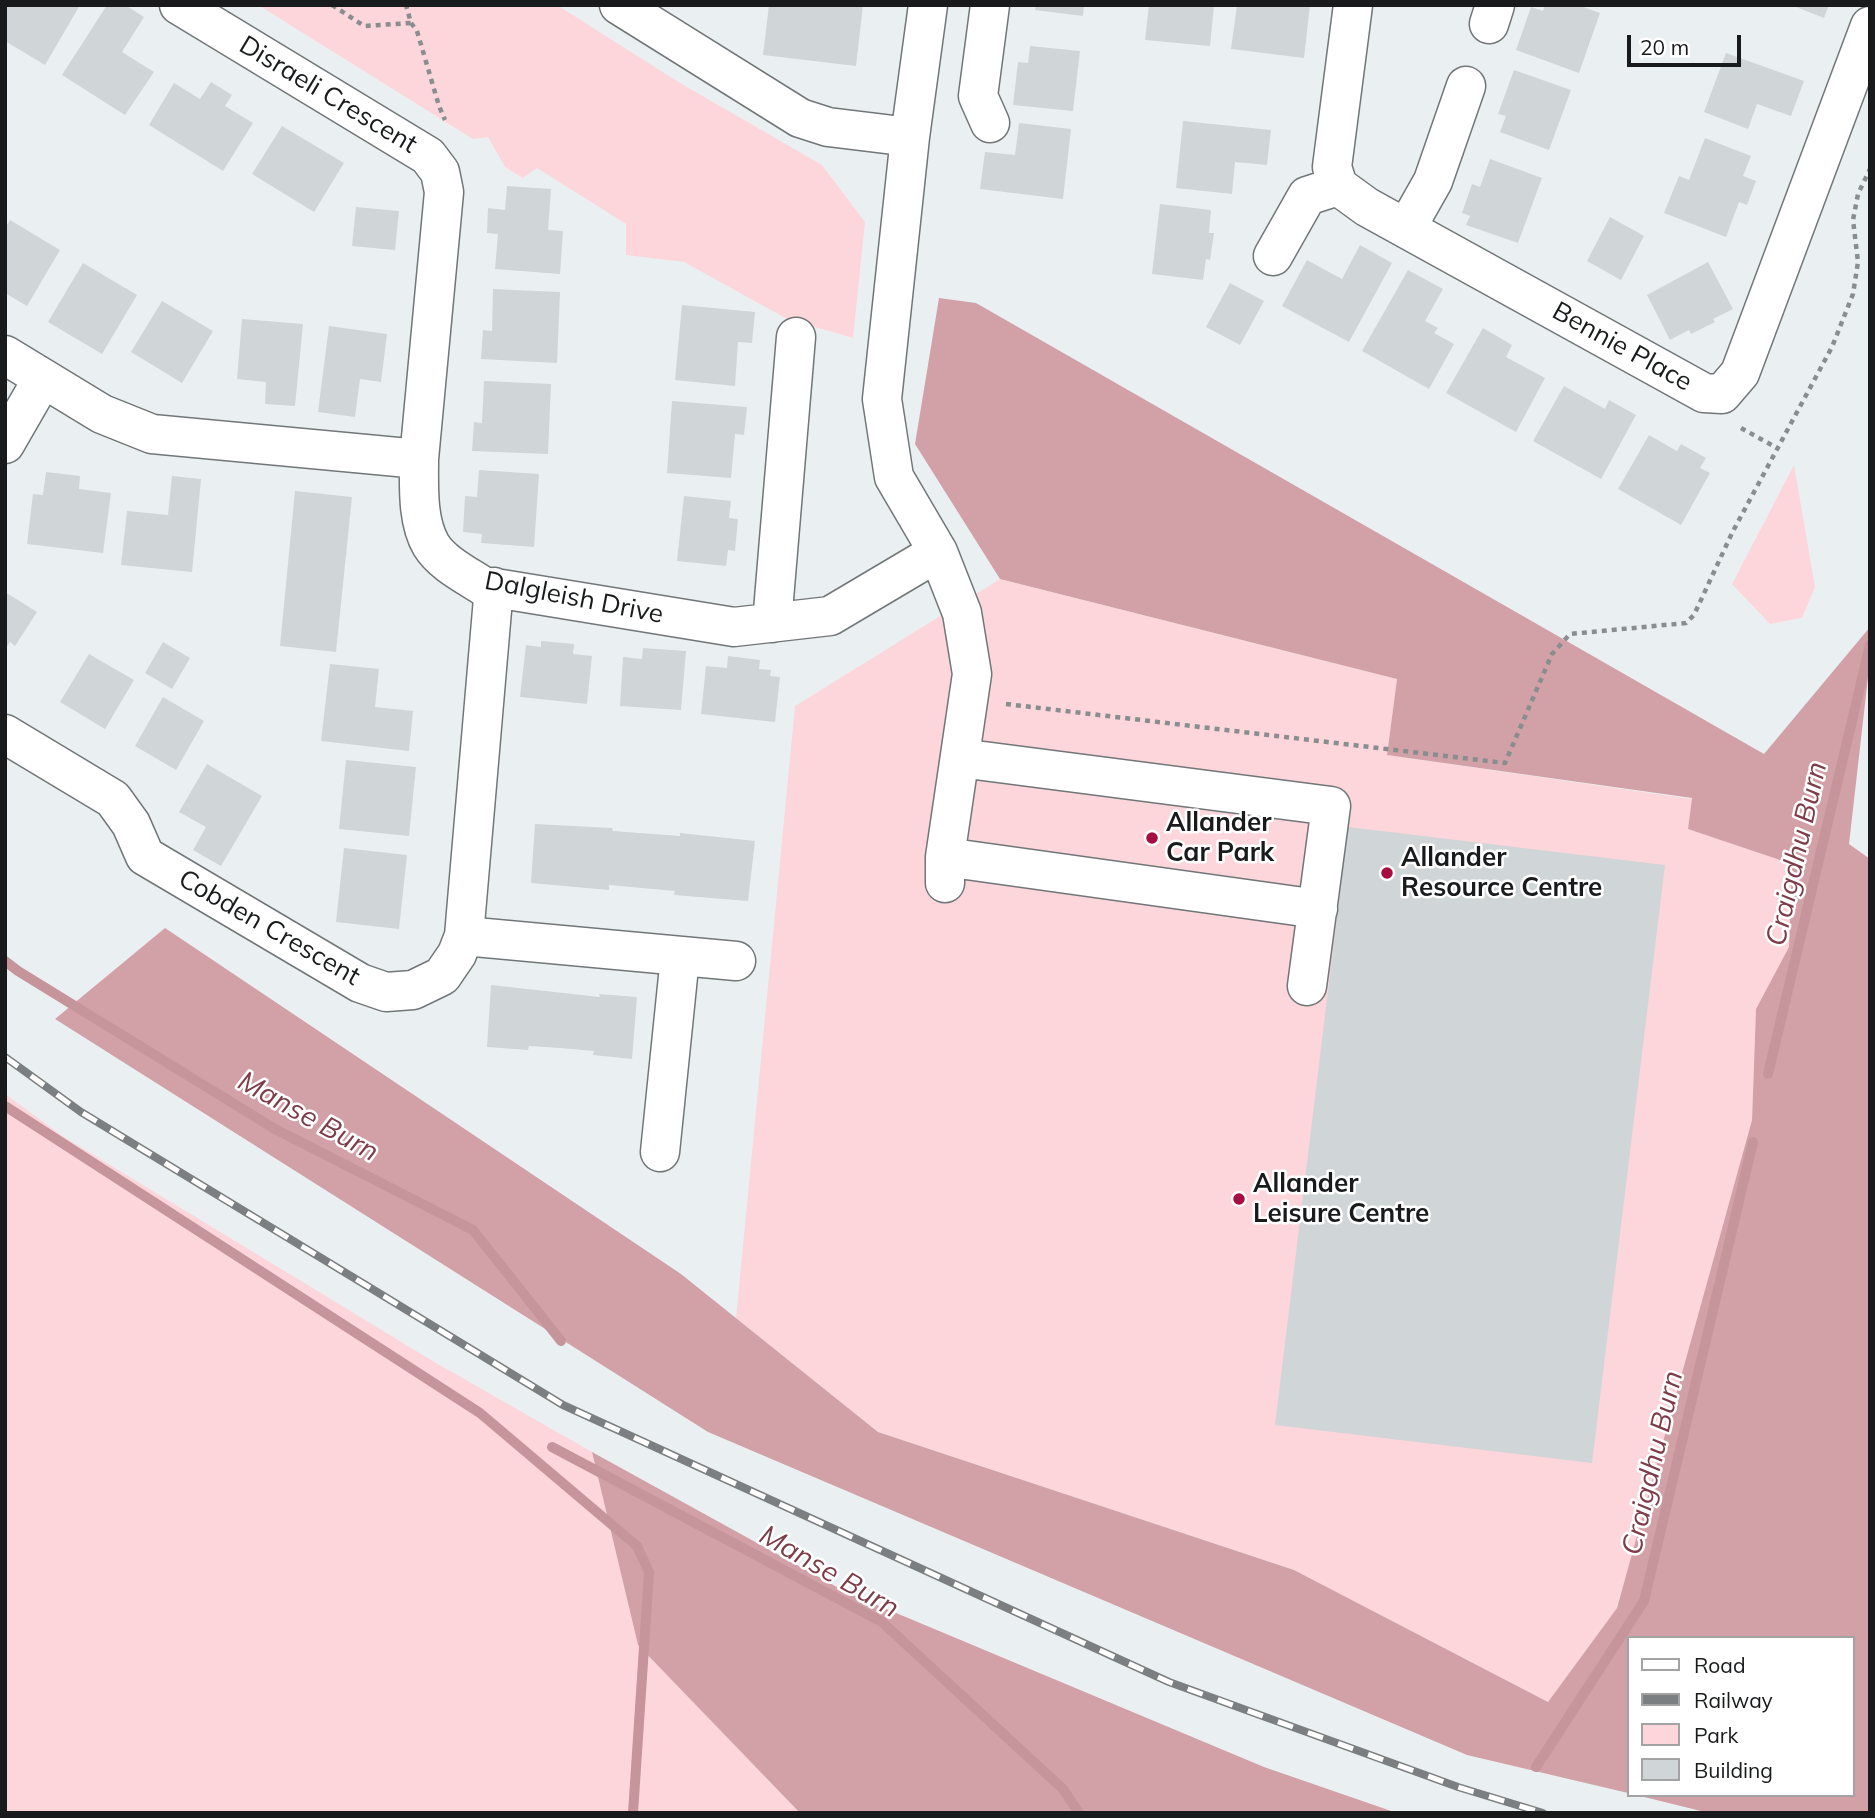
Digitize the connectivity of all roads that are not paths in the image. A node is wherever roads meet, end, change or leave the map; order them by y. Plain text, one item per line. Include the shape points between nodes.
1 (179, 5) edge
2 (928, 5) edge
3 (990, 5) edge
4 (1353, 5) edge
5 (623, 6) edge
6 (1870, 26) edge
7 (1466, 86) dead end
8 (916, 90) junction
9 (910, 137) junction
10 (1338, 186) junction
11 (1407, 227) junction
12 (1273, 256) dead end
13 (796, 337) dead end
14 (5, 355) edge
15 (43, 378) junction
16 (5, 444) edge
17 (419, 459) junction
18 (938, 552) junction
19 (494, 587) junction
20 (772, 622) junction
21 (5, 734) edge
22 (960, 758) junction
23 (1318, 909) junction
24 (464, 936) junction
25 (680, 957) junction
26 (736, 961) dead end
27 (1307, 986) dead end
28 (660, 1152) dead end

1 - 17 street, Disraeli Crescent via 428,156 440,172 444,192
2 - 8 street
3 - 8 street via 984,109
4 - 10 street via 1332,167
5 - 9 street via 800,118 828,127
6 - 11 street, Bennie Place via 1740,373 1722,394 1704,393
7 - 11 street via 1433,181
8 - 9 street
9 - 18 street via 882,399 894,477
10 - 11 street, Bennie Place
10 - 12 street via 1307,196
13 - 20 street
14 - 15 street
15 - 16 street
15 - 17 street via 102,414 152,434
17 - 19 street, Dalgleish Drive via 419,509 431,545 453,567 483,586
18 - 20 street, Dalgleish Drive via 830,616
18 - 22 street via 962,613 970,687
19 - 20 street, Dalgleish Drive via 734,627
19 - 24 street, Cobden Crescent
21 - 24 street, Cobden Crescent via 113,799 145,856 360,983 386,992 413,990 442,976
22 - 23 street via 1331,806
22 - 23 street via 945,870
23 - 27 street
24 - 25 street
25 - 26 street
25 - 28 street

